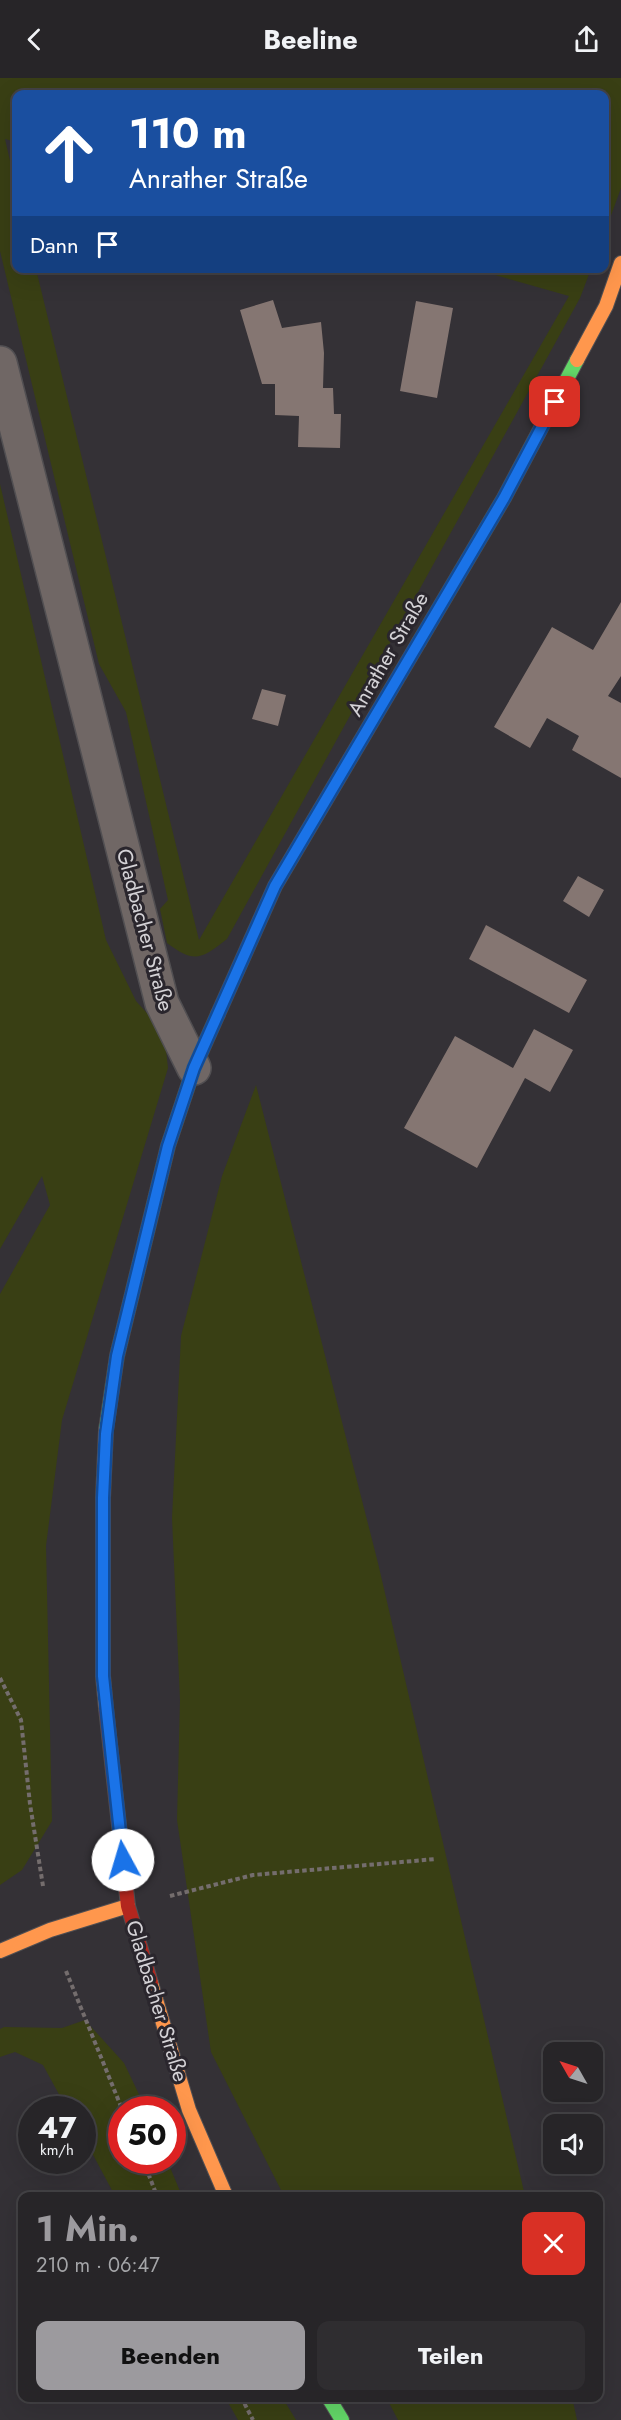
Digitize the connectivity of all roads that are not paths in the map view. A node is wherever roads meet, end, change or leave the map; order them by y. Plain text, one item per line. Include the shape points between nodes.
1 (621, 263) edge
2 (0, 363) edge
3 (194, 1068) junction
4 (128, 1906) junction
5 (0, 1950) edge
6 (224, 2192) edge
7 (331, 2402) edge
8 (342, 2420) edge

1 - 3 main road, Anrather Straße via 606,306 504,498 275,886
2 - 3 street, Gladbacher Straße via 162,1003
3 - 4 main road, Gladbacher Straße via 168,1146 146,1232 117,1356 106,1434 103,1676
4 - 5 main road
4 - 6 main road, Gladbacher Straße via 189,2110
7 - 8 main road

